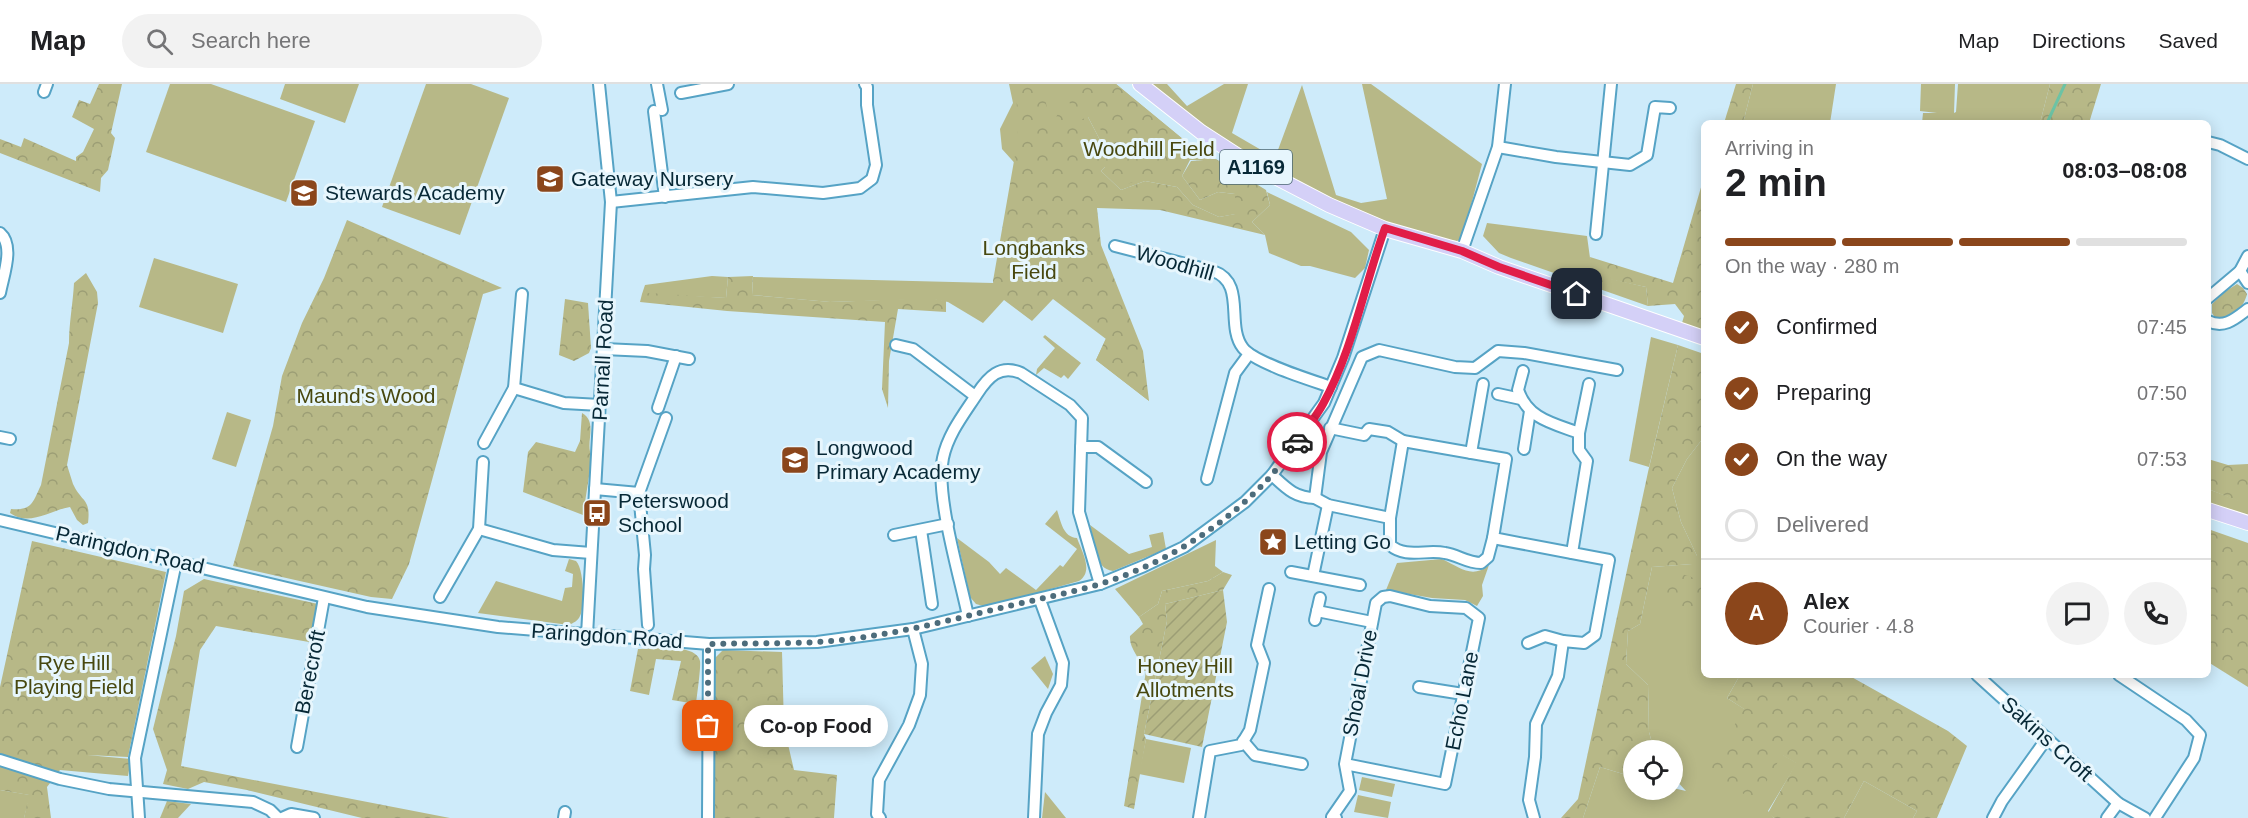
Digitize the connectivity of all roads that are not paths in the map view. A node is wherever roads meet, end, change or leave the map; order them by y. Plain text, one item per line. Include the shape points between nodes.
1 (599, 84) edge
2 (657, 84) edge
3 (728, 84) edge
4 (865, 84) edge
5 (1140, 84) edge
6 (1505, 84) edge
7 (1611, 84) edge
8 (681, 93) dead end
9 (1670, 108) dead end
10 (2211, 143) edge
11 (1498, 147) junction
12 (2248, 159) edge
13 (1604, 162) junction
14 (665, 197) junction
15 (611, 202) junction
16 (1385, 228) junction
17 (0, 233) edge
18 (1596, 234) dead end
19 (1115, 246) dead end
20 (1462, 251) junction
21 (2248, 256) edge
22 (2240, 271) junction
23 (2248, 283) edge
24 (0, 293) edge
25 (522, 294) dead end
26 (2211, 295) edge
27 (2248, 309) edge
28 (2211, 322) edge
29 (1701, 337) edge
30 (896, 345) dead end
31 (604, 349) junction
32 (1249, 354) junction
33 (676, 356) junction
34 (689, 359) dead end
35 (1617, 370) dead end
36 (1523, 371) dead end
37 (1483, 384) dead end
38 (1589, 384) dead end
39 (1331, 387) junction
40 (514, 388) junction
41 (1498, 394) dead end
42 (975, 396) junction
43 (1521, 399) junction
44 (600, 405) junction
45 (658, 408) dead end
46 (1530, 411) junction
47 (666, 418) dead end
48 (1330, 428) junction
49 (1579, 433) junction
50 (1403, 441) junction
51 (484, 443) dead end
52 (1081, 447) junction
53 (1524, 449) dead end
54 (1471, 453) junction
55 (483, 462) dead end
56 (1272, 475) junction
57 (1207, 479) dead end
58 (1146, 482) dead end
59 (595, 489) junction
60 (639, 493) junction
61 (1315, 498) junction
62 (1328, 506) junction
63 (2211, 511) edge
64 (1390, 518) junction
65 (0, 520) edge
66 (2248, 523) edge
67 (948, 524) junction
68 (479, 529) junction
69 (921, 530) junction
70 (894, 535) dead end
71 (1493, 538) junction
72 (591, 553) junction
73 (1572, 553) junction
74 (176, 562) junction
75 (1292, 572) dead end
76 (1313, 576) junction
77 (1100, 584) junction
78 (1360, 585) dead end
79 (1269, 589) dead end
80 (440, 597) dead end
81 (324, 598) junction
82 (1320, 598) dead end
83 (1040, 600) junction
84 (932, 604) dead end
85 (968, 616) junction
86 (1479, 618) joint
87 (1372, 622) junction
88 (648, 624) dead end
89 (913, 629) junction
90 (586, 635) junction
91 (1563, 640) junction
92 (1528, 643) dead end
93 (708, 644) junction
94 (1980, 678) edge
95 (2123, 678) edge
96 (1419, 687) dead end
97 (1463, 694) junction
98 (2047, 738) junction
99 (1243, 741) junction
100 (297, 747) dead end
101 (0, 760) edge
102 (1302, 764) dead end
103 (1345, 764) junction
104 (137, 793) junction
105 (2118, 803) junction
106 (139, 818) edge
107 (280, 818) edge
108 (314, 818) edge
109 (708, 818) edge
110 (880, 818) edge
111 (1034, 818) edge
112 (1199, 818) edge
113 (1333, 818) edge
114 (1534, 818) edge
115 (1993, 818) edge
116 (2107, 818) edge
117 (2145, 818) edge
118 (2156, 818) edge

1 - 15 street, Parnall Road
2 - 14 street
3 - 8 street
4 - 14 street via 876,165 872,179 860,189 824,194 753,187
5 - 16 main road, A1169 via 1201,132 1252,165 1329,205
6 - 11 street
7 - 13 street
9 - 13 street via 1655,107 1647,154 1630,165
10 - 12 street
11 - 13 street
11 - 20 street
13 - 18 street
14 - 15 street
15 - 31 street, Parnall Road
16 - 20 main road, A1169
16 - 39 street, Paringdon Road
17 - 24 street via 5,237 7,255
19 - 32 street, Woodhill via 1223,276 1232,291 1239,339
20 - 29 main road, A1169
21 - 22 street
22 - 23 street
22 - 26 street
25 - 40 street
27 - 28 street via 2231,323
30 - 42 street via 913,349
31 - 33 street
31 - 44 street, Parnall Road
32 - 39 street
32 - 57 street via 1235,373
33 - 34 street
33 - 45 street
35 - 48 street via 1498,351 1475,368 1455,367 1379,350 1362,357
36 - 43 street via 1518,390
37 - 54 street
38 - 49 street
39 - 56 street, Paringdon Road via 1313,420
40 - 44 street via 564,404
40 - 51 street
41 - 43 street
42 - 52 street via 996,373 1021,373 1077,412 1082,423
42 - 67 street via 950,436 942,460
43 - 46 street
44 - 59 street, Parnall Road
46 - 49 street
46 - 53 street
47 - 60 street
48 - 50 street via 1364,435 1369,429 1388,432
48 - 61 street via 1321,452
49 - 73 street via 1579,450 1587,460
50 - 54 street
50 - 64 street
52 - 58 street via 1098,447
52 - 77 street via 1079,512
54 - 71 street via 1506,459
55 - 68 street
56 - 61 street via 1291,493
56 - 77 street, Paringdon Road via 1245,502 1184,547
59 - 60 street
59 - 72 street, Parnall Road
60 - 88 street
61 - 62 street
62 - 64 street
62 - 76 street
63 - 66 main road
64 - 71 street via 1389,545 1404,553 1445,553 1465,561 1482,562 1488,557
65 - 74 street, Paringdon Road
67 - 69 street
67 - 85 street
68 - 72 street via 553,550
68 - 80 street
69 - 70 street
69 - 84 street
71 - 73 street
72 - 90 street, Parnall Road
73 - 91 street via 1609,560 1595,635 1584,643
74 - 81 street, Paringdon Road
74 - 104 street via 135,758
75 - 76 street
76 - 78 street
77 - 83 street, Paringdon Road
79 - 99 street via 1257,645 1264,663 1250,730
81 - 90 street, Paringdon Road via 486,625
81 - 100 street, Berecroft
82 - 87 street via 1316,615
83 - 85 street, Paringdon Road
83 - 111 street via 1063,663 1061,685 1038,734
85 - 89 street, Paringdon Road
86 - 87 street, Shoal Drive via 1466,608 1430,606 1390,596 1376,603
86 - 97 street, Echo Lane
87 - 103 street, Shoal Drive
89 - 93 street, Paringdon Road via 817,642
89 - 110 street via 922,664 921,695 879,780
90 - 93 street, Paringdon Road
91 - 92 street via 1545,636
91 - 114 street via 1558,676 1536,724 1529,800
93 - 109 street
94 - 98 street, Sakins Croft
95 - 118 street via 2186,720 2200,735 2194,758
96 - 97 street
97 - 103 street, Echo Lane via 1445,784
98 - 105 street, Sakins Croft
98 - 115 street
99 - 102 street via 1255,754
99 - 112 street via 1241,745 1210,751
101 - 104 street via 60,779
103 - 113 street, Shoal Drive via 1350,791
104 - 106 street
104 - 107 street via 253,802
105 - 116 street
105 - 117 street, Sakins Croft
107 - 108 street via 291,814

